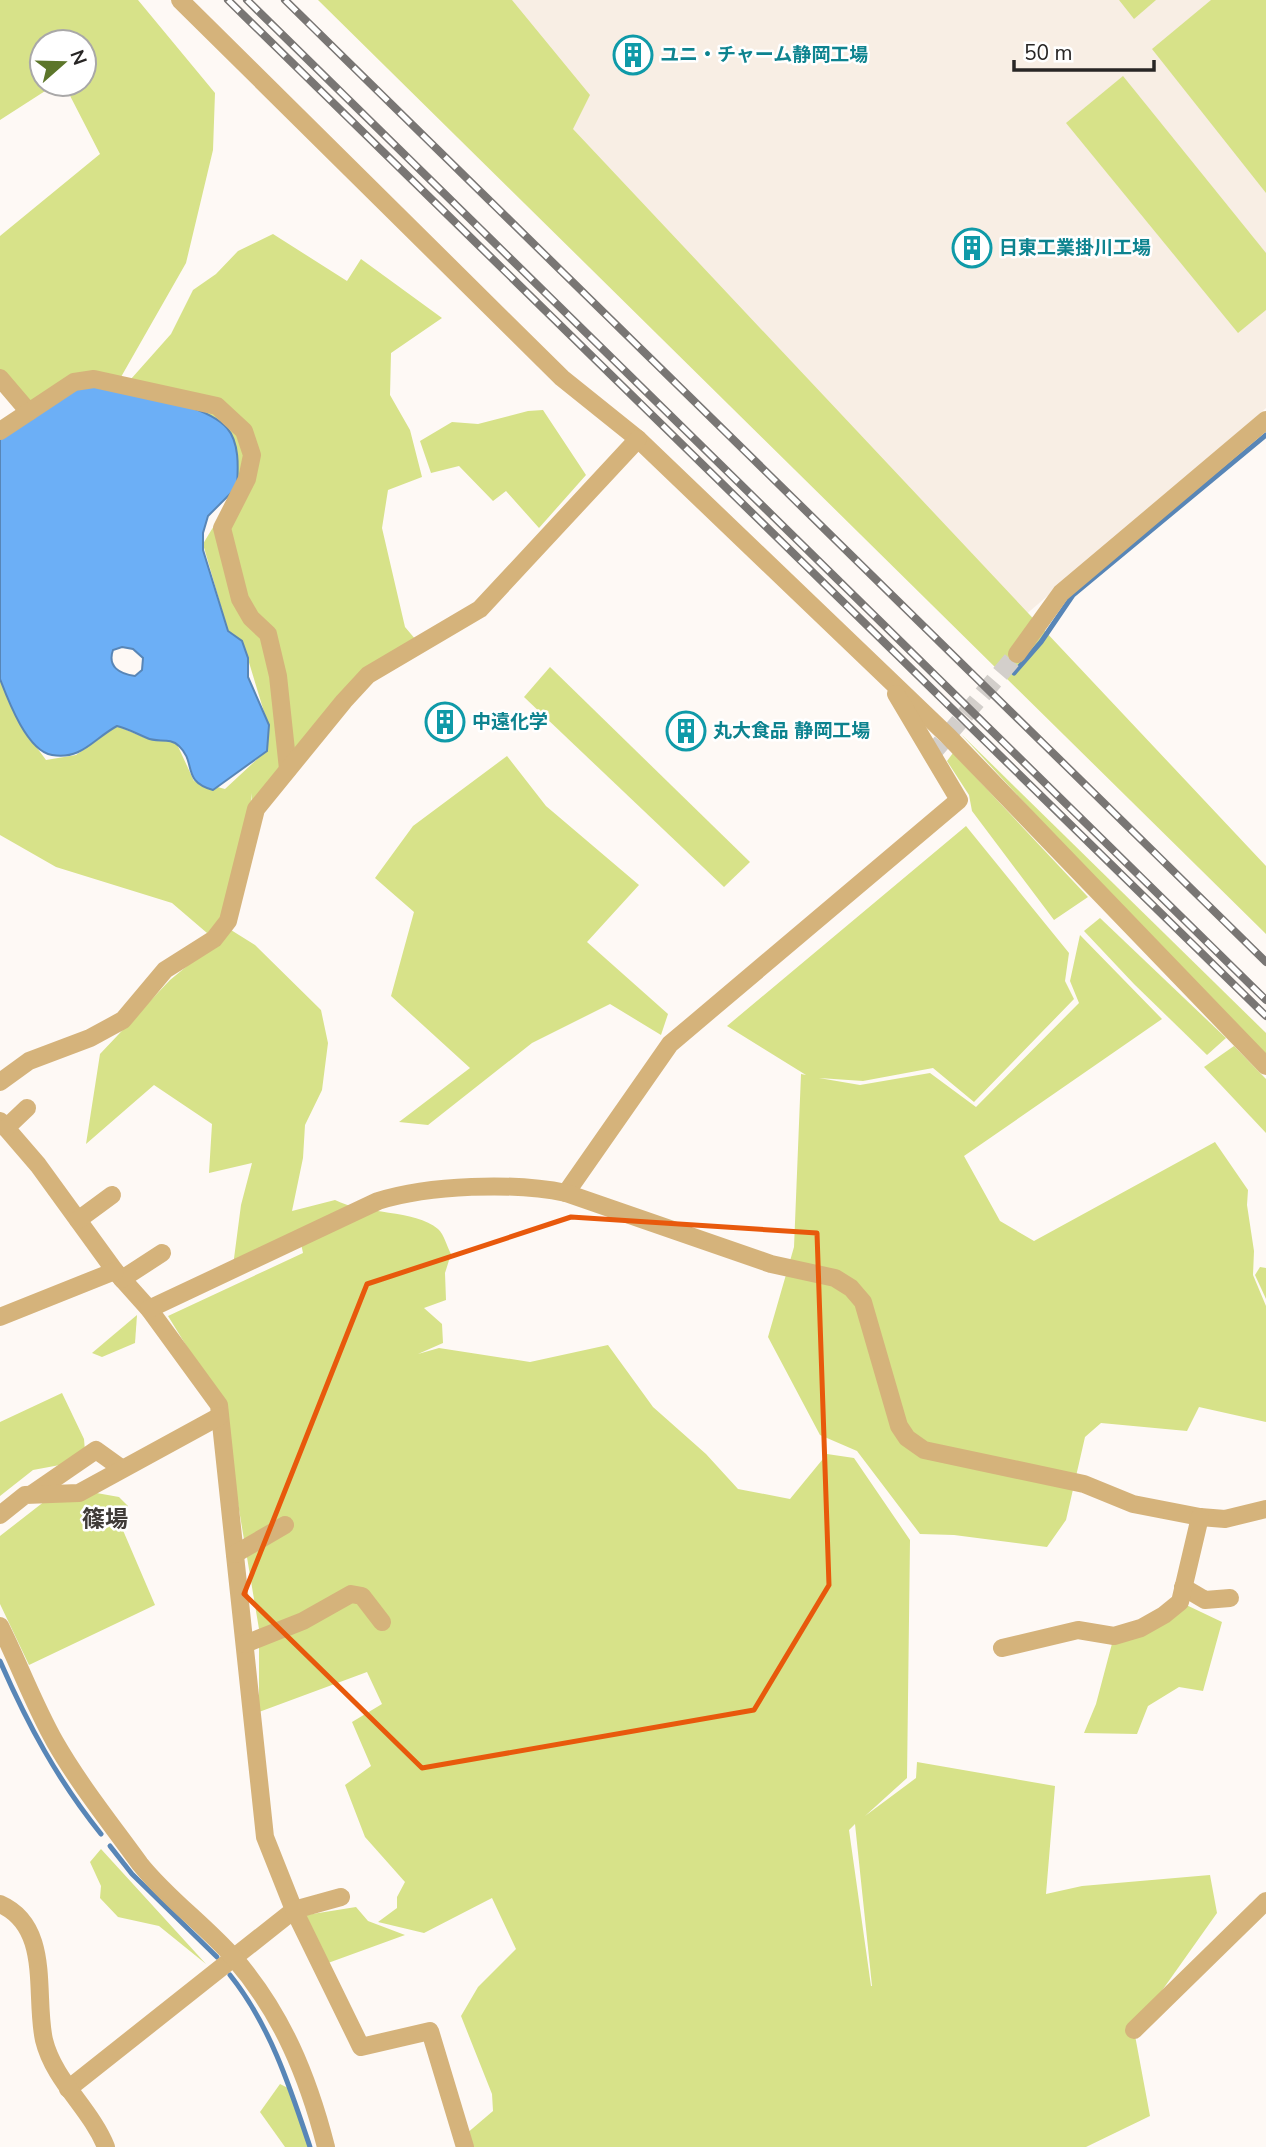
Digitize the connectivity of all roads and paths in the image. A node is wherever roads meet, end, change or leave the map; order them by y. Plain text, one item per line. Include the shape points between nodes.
1 (180, 0) edge
2 (0, 378) edge
3 (29, 412) junction
4 (1266, 420) edge
5 (0, 430) edge
6 (638, 439) junction
7 (1017, 654) tunnel mouth
8 (888, 678) junction
9 (288, 769) junction
10 (1266, 1066) edge
11 (0, 1082) edge
12 (27, 1108) dead end
13 (3, 1125) edge
14 (566, 1193) junction
15 (112, 1195) dead end
16 (78, 1220) junction
17 (162, 1253) dead end
18 (118, 1275) junction
19 (149, 1310) junction
20 (0, 1317) edge
21 (220, 1416) junction
22 (121, 1468) junction
23 (31, 1494) junction
24 (1266, 1509) edge
25 (0, 1515) edge
26 (1200, 1517) junction
27 (285, 1525) dead end
28 (235, 1554) junction
29 (1183, 1587) junction
30 (1230, 1598) dead end
31 (382, 1622) dead end
32 (0, 1626) edge
33 (245, 1644) junction
34 (1002, 1648) dead end
35 (341, 1897) dead end
36 (1266, 1901) edge
37 (0, 1904) edge
38 (294, 1910) junction
39 (233, 1958) junction
40 (1134, 2029) dead end
41 (68, 2089) junction
42 (106, 2147) edge
43 (326, 2147) edge
44 (465, 2147) edge

1 - 6 street via 562,378
2 - 3 street
3 - 5 street
3 - 9 street via 74,382 94,379 217,406 244,431 252,455 247,479 222,528 240,599 268,634 278,676
4 - 7 street via 1061,593
6 - 8 street
6 - 9 street via 480,609 369,675
8 - 10 street
8 - 14 street via 959,800 670,1044
9 - 11 street via 256,809 228,921 214,939 165,970 123,1020 29,1061
12 - 13 street
13 - 16 street
14 - 19 street via 533,1186 407,1192 378,1201
14 - 26 street via 771,1264 835,1278 851,1288 863,1302 899,1426 924,1450 1084,1484 1133,1504
15 - 16 street
16 - 18 street
17 - 18 street
18 - 19 street
18 - 20 street
19 - 21 street via 206,1384
21 - 22 street
21 - 28 street
22 - 23 street via 79,1493
22 - 23 street via 96,1450
23 - 25 street
24 - 26 street via 1225,1518
26 - 29 street
27 - 28 street
28 - 33 street
29 - 30 street via 1205,1600
29 - 34 street via 1180,1602 1141,1629 1114,1636 1079,1630
31 - 33 street via 362,1596 351,1594 303,1621
32 - 39 street via 55,1741 95,1802 143,1867
33 - 38 street via 265,1837
35 - 38 street
36 - 40 street
37 - 41 street via 24,1920 40,1968 44,2040
38 - 39 street
38 - 44 street via 361,2047 430,2031
39 - 41 street
39 - 43 street via 261,1992 296,2051
41 - 42 street via 99,2129

